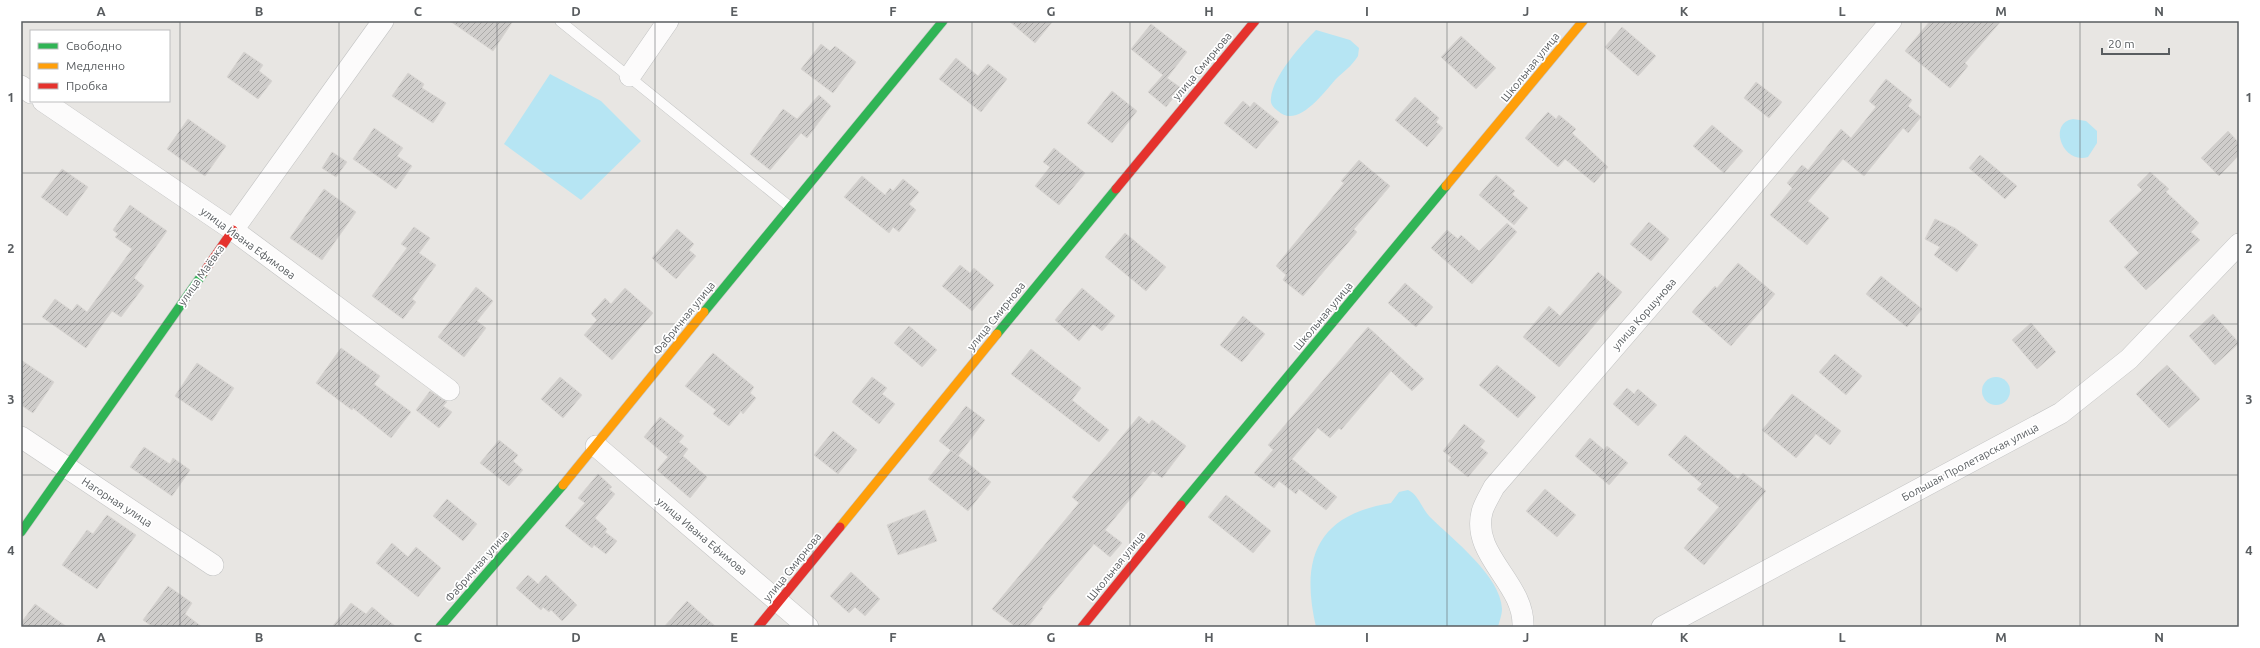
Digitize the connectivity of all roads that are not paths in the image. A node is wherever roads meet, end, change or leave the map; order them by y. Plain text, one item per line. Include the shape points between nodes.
1 (383, 21) edge
2 (560, 21) edge
3 (668, 21) edge
4 (944, 21) edge
5 (1255, 21) edge
6 (1583, 21) edge
7 (1891, 21) edge
8 (630, 76) junction
9 (21, 86) edge
10 (30, 91) edge
11 (44, 102) edge
12 (789, 206) junction
13 (232, 230) junction
14 (2239, 244) edge
15 (449, 390) dead end
16 (21, 437) edge
17 (596, 446) junction
18 (66, 468) junction
19 (21, 532) edge
20 (213, 565) dead end
21 (780, 602) junction
22 (440, 627) edge
23 (758, 627) edge
24 (808, 627) edge
25 (1082, 627) edge
26 (1523, 627) edge
27 (1662, 627) edge

1 - 13 street, улица Маёвка
2 - 8 lane
3 - 8 street
4 - 12 street, Фабричная улица
5 - 21 street, улица Смирнова
6 - 25 street, Школьная улица
7 - 26 street, улица Коршунова via 1494,488 1482,511 1480,530 1489,553 1515,592
8 - 12 lane
9 - 10 street
11 - 13 street, улица Ивана Ефимова
12 - 17 street, Фабричная улица
13 - 15 street, улица Ивана Ефимова
13 - 18 street, улица Маёвка
14 - 27 street, Большая Пролетарская улица via 2128,359 2061,412
16 - 18 street, Нагорная улица
17 - 21 street, улица Ивана Ефимова
17 - 22 street, Фабричная улица
18 - 19 street, улица Маёвка
18 - 20 street, Нагорная улица
21 - 23 street, улица Смирнова
21 - 24 street, улица Ивана Ефимова

